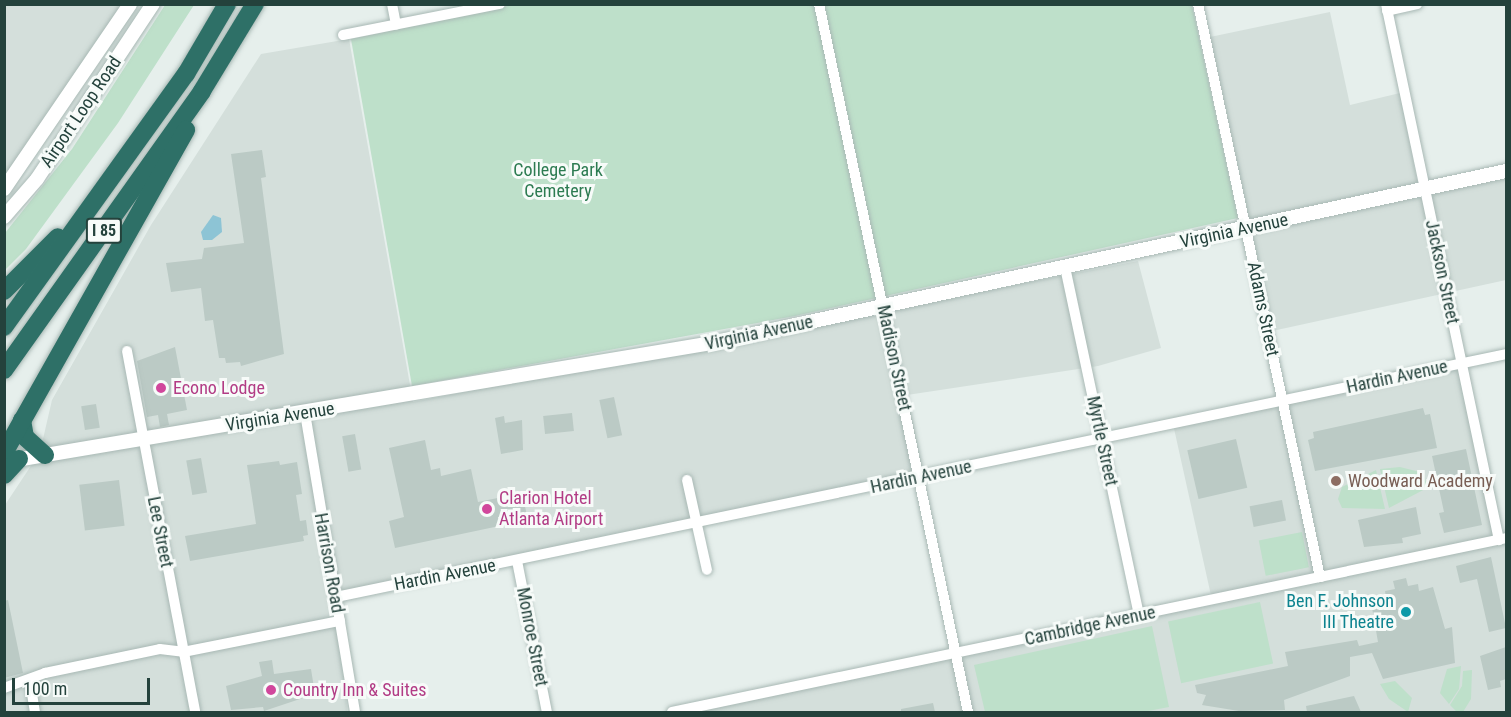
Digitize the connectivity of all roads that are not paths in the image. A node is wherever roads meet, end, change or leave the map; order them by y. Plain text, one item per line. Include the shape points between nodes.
1 (130, 4) edge
2 (153, 4) edge
3 (227, 4) edge
4 (255, 4) edge
5 (392, 4) edge
6 (819, 4) edge
7 (1198, 4) edge
8 (1418, 4) edge
9 (496, 5) edge
10 (1387, 8) edge
11 (396, 25) junction
12 (343, 35) dead end
13 (186, 74) junction
14 (202, 91) junction
15 (1506, 171) edge
16 (4, 189) edge
17 (1425, 189) junction
18 (4, 217) edge
19 (1246, 228) junction
20 (1065, 267) junction
21 (4, 291) edge
22 (883, 307) junction
23 (4, 327) edge
24 (127, 351) dead end
25 (1506, 354) edge
26 (1461, 363) junction
27 (4, 370) edge
28 (1282, 401) junction
29 (305, 413) junction
30 (22, 420) junction
31 (143, 440) junction
32 (1102, 440) junction
33 (45, 455) junction
34 (9, 458) edge
35 (4, 475) edge
36 (919, 478) junction
37 (687, 480) dead end
38 (697, 524) junction
39 (1503, 539) edge
40 (517, 561) junction
41 (707, 570) dead end
42 (1320, 578) junction
43 (336, 597) junction
44 (1139, 615) junction
45 (340, 621) junction
46 (183, 652) junction
47 (956, 653) junction
48 (30, 681) junction
49 (4, 688) edge
50 (35, 712) edge
51 (195, 712) edge
52 (355, 712) edge
53 (548, 712) edge
54 (672, 712) edge
55 (968, 712) edge

1 - 16 main road, Airport Loop Road
2 - 18 main road, Airport Loop Road via 37,178
3 - 13 highway, I 85
4 - 14 highway, I 85
5 - 11 street
6 - 22 street, Madison Street
7 - 19 street, Adams Street
8 - 10 street
9 - 11 street
10 - 17 street, Jackson Street
11 - 12 street
13 - 21 highway via 161,93 89,200
13 - 23 highway, I 85
14 - 27 highway, I 85
14 - 30 highway via 150,198
15 - 17 main road, Virginia Avenue
17 - 19 main road, Virginia Avenue
17 - 26 street, Jackson Street
19 - 20 main road, Virginia Avenue
19 - 28 street, Adams Street
20 - 22 main road, Virginia Avenue
20 - 32 street, Myrtle Street
22 - 29 main road, Virginia Avenue via 705,344
22 - 36 street, Madison Street
24 - 31 street, Lee Street
25 - 26 street, Hardin Avenue
26 - 28 street, Hardin Avenue
26 - 39 street, Jackson Street
28 - 32 street, Hardin Avenue
28 - 42 street, Adams Street
29 - 31 main road, Virginia Avenue
29 - 43 street, Harrison Road
30 - 33 highway via 25,437
30 - 34 highway
31 - 33 main road, Virginia Avenue
31 - 46 street, Lee Street
32 - 36 street, Hardin Avenue
32 - 44 street, Myrtle Street
33 - 34 main road, Virginia Avenue
34 - 35 highway
36 - 38 street, Hardin Avenue
36 - 47 street, Madison Street
37 - 38 street
38 - 40 street, Hardin Avenue
38 - 41 street
39 - 42 street, Cambridge Avenue
40 - 43 street, Hardin Avenue
40 - 53 street, Monroe Street
42 - 44 street, Cambridge Avenue
43 - 45 street, Harrison Road
44 - 47 street, Cambridge Avenue
45 - 46 street
45 - 52 street, Harrison Road
46 - 48 street via 160,649 45,673
46 - 51 street, Lee Street
47 - 54 street, Cambridge Avenue
47 - 55 street, Madison Street
48 - 49 street
48 - 50 street

